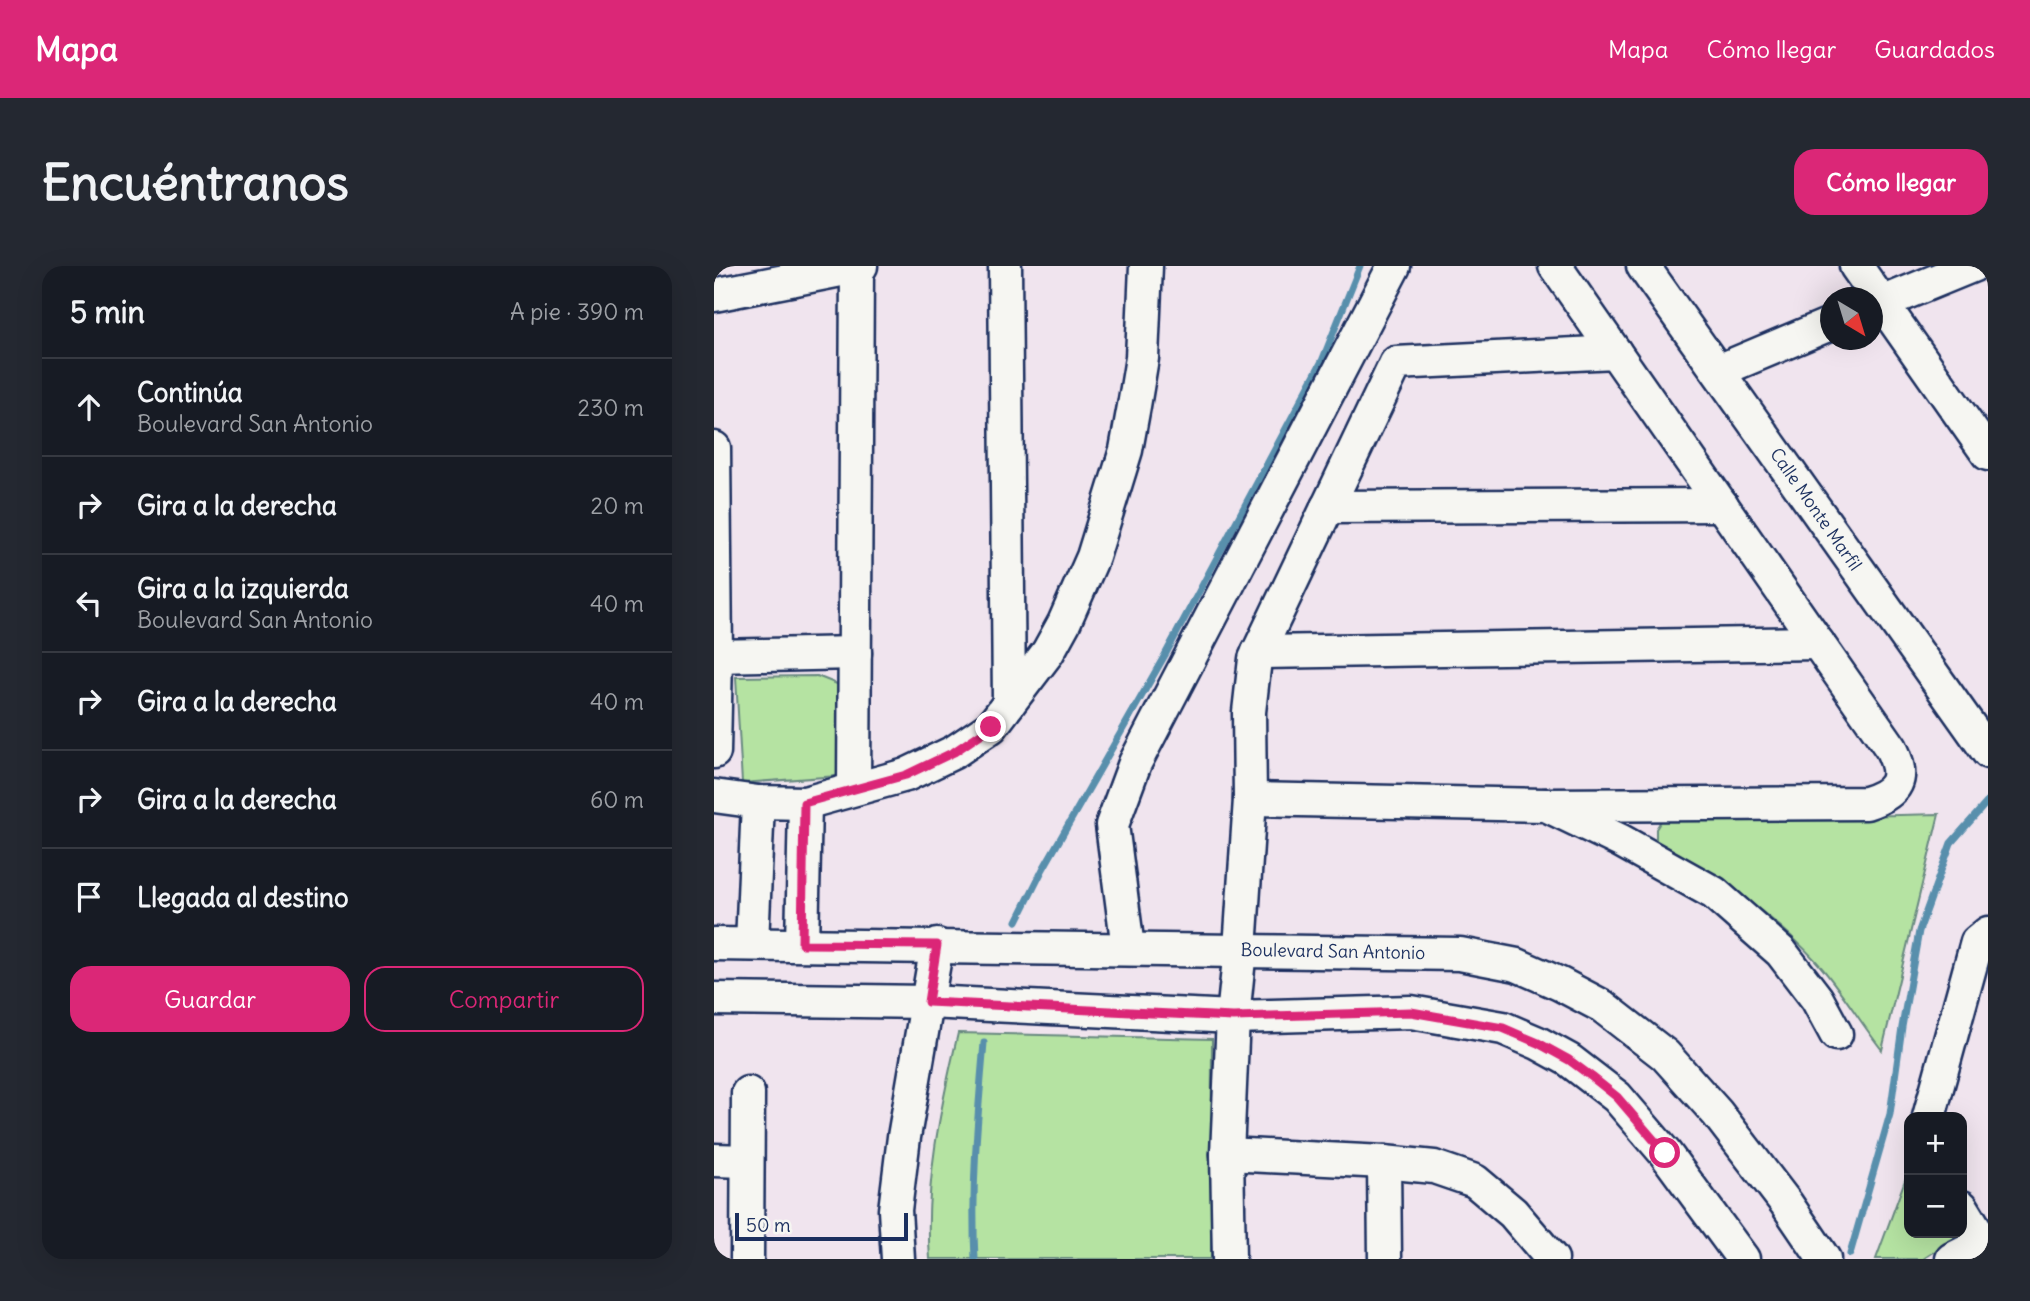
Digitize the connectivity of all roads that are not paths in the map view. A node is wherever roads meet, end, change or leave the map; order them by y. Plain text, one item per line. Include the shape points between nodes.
1 (859, 266) edge
2 (1005, 266) edge
3 (1146, 266) edge
4 (1394, 266) edge
5 (1555, 266) edge
6 (1643, 266) edge
7 (1856, 266) edge
8 (1972, 266) edge
9 (1867, 287) edge
10 (714, 295) edge
11 (1883, 303) edge
12 (1883, 313) edge
13 (1820, 328) edge
14 (1615, 352) junction
15 (1718, 371) junction
16 (714, 448) edge
17 (1988, 454) edge
18 (1722, 505) junction
19 (1327, 508) junction
20 (1818, 643) junction
21 (1258, 652) junction
22 (855, 653) junction
23 (716, 656) junction
24 (1009, 704) junction
25 (714, 752) edge
26 (1988, 752) edge
27 (854, 788) junction
28 (714, 796) edge
29 (1250, 799) junction
30 (758, 802) junction
31 (804, 803) junction
32 (1546, 805) junction
33 (1988, 933) edge
34 (714, 944) edge
35 (752, 944) junction
36 (802, 944) junction
37 (937, 945) junction
38 (1128, 948) junction
39 (1240, 949) junction
40 (714, 999) edge
41 (928, 1002) junction
42 (1233, 1017) junction
43 (1836, 1034) dead end
44 (748, 1093) dead end
45 (1930, 1112) edge
46 (1227, 1154) junction
47 (714, 1160) edge
48 (747, 1161) junction
49 (1384, 1162) junction
50 (1967, 1215) edge
51 (1988, 1237) edge
52 (1988, 1248) edge
53 (747, 1259) edge
54 (898, 1259) edge
55 (1229, 1259) edge
56 (1385, 1259) edge
57 (1552, 1259) edge
58 (1743, 1259) edge
59 (1824, 1259) edge
60 (1952, 1259) edge

1 - 10 street
1 - 22 street
2 - 24 street
3 - 24 street via 1142,358 1126,450 1093,557 1048,652
4 - 38 street via 1135,762 1112,825
5 - 14 street
6 - 15 street, Calle Monte Marfil
7 - 9 street
8 - 11 street
12 - 17 street
13 - 15 street
14 - 18 street
14 - 19 street via 1396,363
15 - 26 street, Calle Monte Marfil
16 - 23 street
18 - 19 street
18 - 20 street
19 - 21 street
20 - 21 street
20 - 32 street via 1899,763 1893,791 1883,798 1866,803
21 - 29 street via 1249,712
22 - 23 street
22 - 27 street
23 - 25 street
24 - 27 street via 991,727 954,752 906,775
27 - 31 street
28 - 30 street
29 - 32 street
29 - 39 street
30 - 31 street
30 - 35 street
31 - 36 street
32 - 43 street via 1714,893 1781,952 1817,999
33 - 45 street via 1977,942
34 - 35 street, Boulevard San Antonio
35 - 36 street, Boulevard San Antonio
36 - 37 street, Boulevard San Antonio
37 - 38 street, Boulevard San Antonio
37 - 41 street
38 - 39 street, Boulevard San Antonio
39 - 42 street
39 - 59 street, Boulevard San Antonio via 1460,954 1517,965 1591,1000 1665,1055 1717,1113
40 - 41 street
41 - 42 street
41 - 54 street via 895,1210
42 - 46 street
42 - 58 street via 1411,1012 1503,1028 1538,1043 1617,1097 1665,1153
44 - 48 street
46 - 49 street
46 - 55 street
47 - 48 street
48 - 53 street
49 - 56 street
49 - 57 street via 1434,1167 1475,1181 1513,1213
50 - 60 street via 1984,1243
51 - 52 street via 1983,1241

